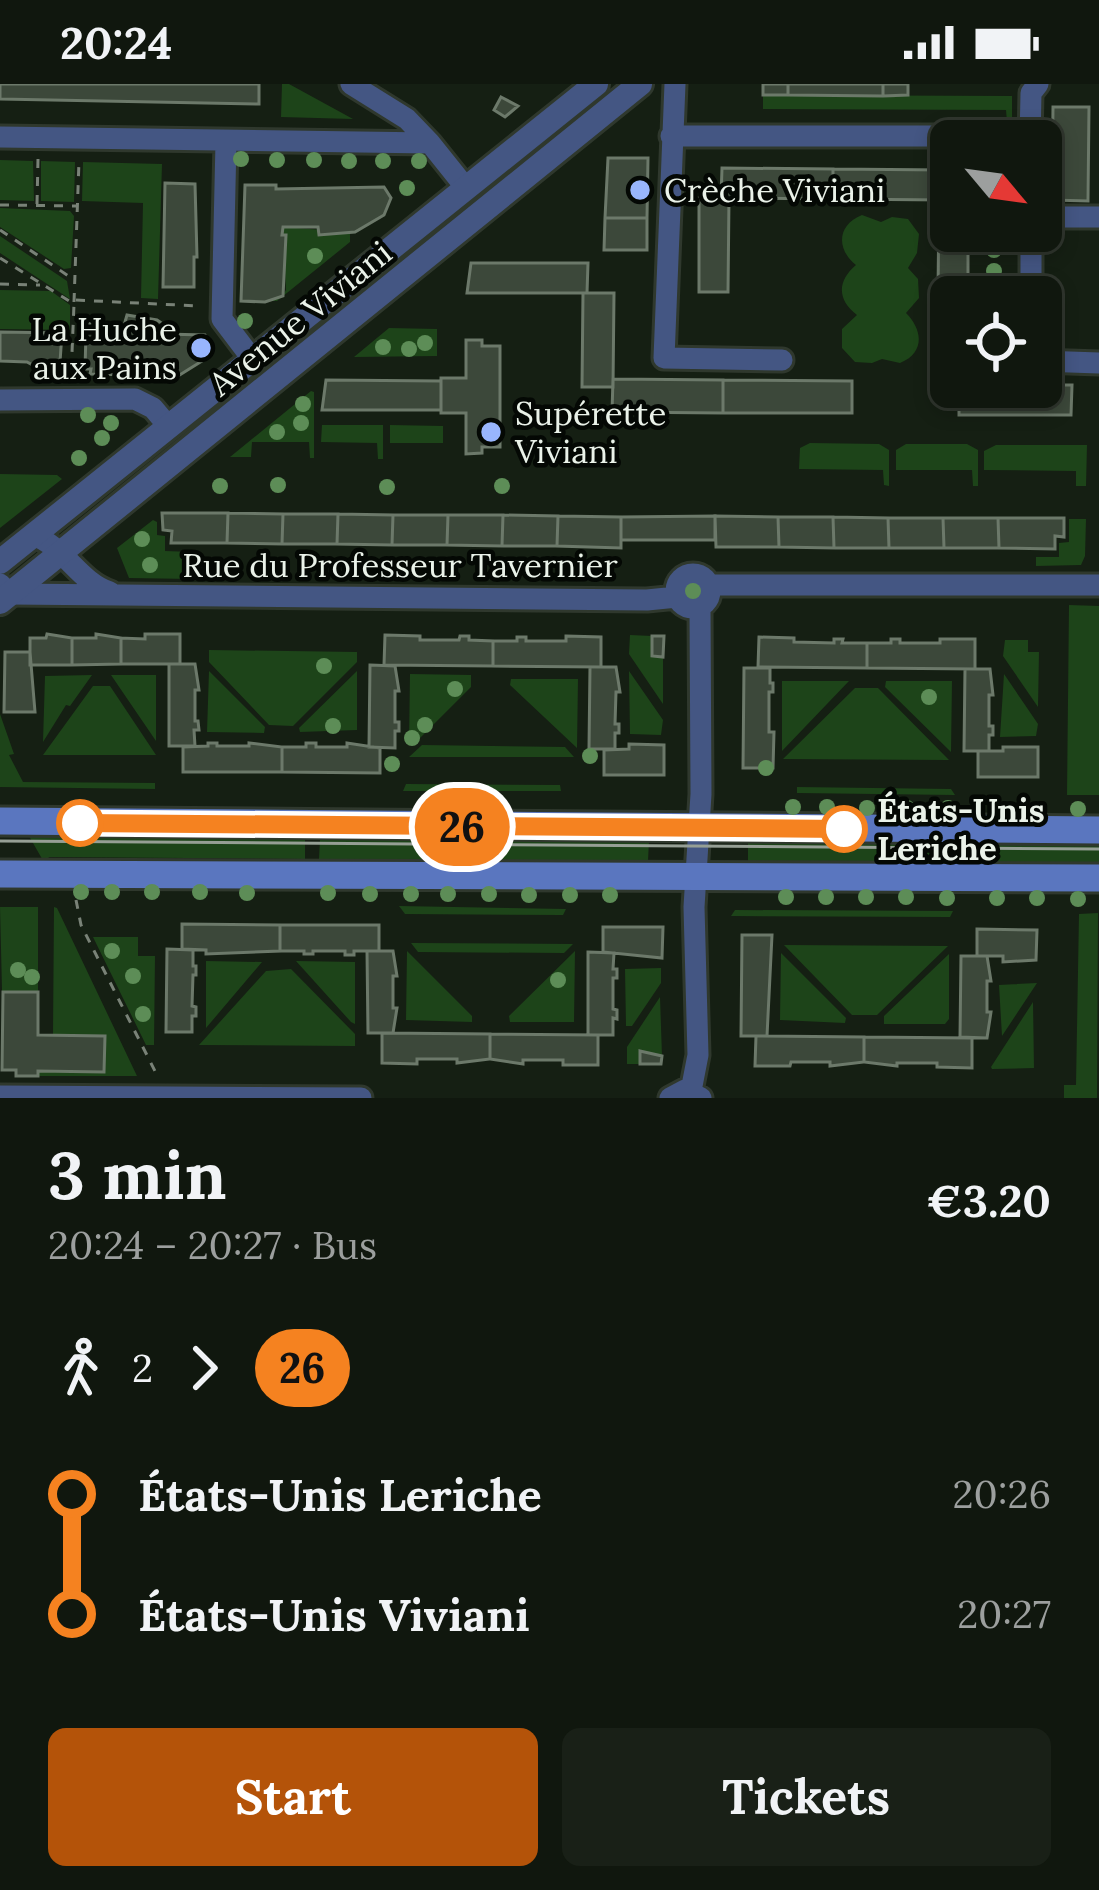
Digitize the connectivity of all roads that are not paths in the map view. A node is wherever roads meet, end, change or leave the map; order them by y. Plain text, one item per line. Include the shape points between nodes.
1 (351, 84) edge
2 (596, 84) edge
3 (640, 84) edge
4 (675, 84) edge
5 (1037, 84) edge
6 (1030, 120) edge
7 (671, 136) junction
8 (0, 137) edge
9 (930, 138) edge
10 (226, 142) junction
11 (430, 143) junction
12 (466, 188) junction
13 (1062, 217) edge
14 (1099, 217) edge
15 (253, 360) junction
16 (782, 360) dead end
17 (1062, 362) edge
18 (1099, 363) edge
19 (0, 400) edge
20 (169, 427) junction
21 (90, 528) junction
22 (33, 535) junction
23 (62, 552) junction
24 (0, 562) edge
25 (709, 585) junction
26 (1099, 585) edge
27 (3, 593) edge
28 (122, 596) junction
29 (676, 597) junction
30 (700, 607) junction
31 (0, 821) edge
32 (698, 828) junction
33 (1099, 830) edge
34 (0, 874) edge
35 (696, 876) junction
36 (1099, 878) edge
37 (0, 1096) edge
38 (687, 1096) edge
39 (361, 1098) edge

1 - 11 street via 407,118
2 - 12 street, Avenue Viviani
3 - 21 street, Avenue Viviani
4 - 7 street
5 - 6 street
7 - 9 street
7 - 16 street via 664,358
8 - 10 street
10 - 11 street
10 - 15 street via 222,319
11 - 12 street
12 - 15 street, Avenue Viviani
13 - 14 street
15 - 20 street, Avenue Viviani
17 - 18 street
19 - 20 street via 135,399
20 - 22 street, Avenue Viviani
21 - 23 street, Avenue Viviani
21 - 28 street via 83,547 90,569
22 - 23 street
22 - 24 street, Avenue Viviani
23 - 27 street, Avenue Viviani
23 - 28 street via 89,582
25 - 26 street, Rue du Professeur Tavernier
25 - 29 street, Rue du Professeur Tavernier via 684,576
25 - 30 street
27 - 28 street, Rue du Professeur Tavernier
28 - 29 street, Rue du Professeur Tavernier
29 - 30 street, Rue du Professeur Tavernier
30 - 32 street
31 - 32 main road
32 - 33 main road
32 - 35 street
34 - 35 main road
35 - 36 main road
35 - 38 street via 698,1055
37 - 39 street

